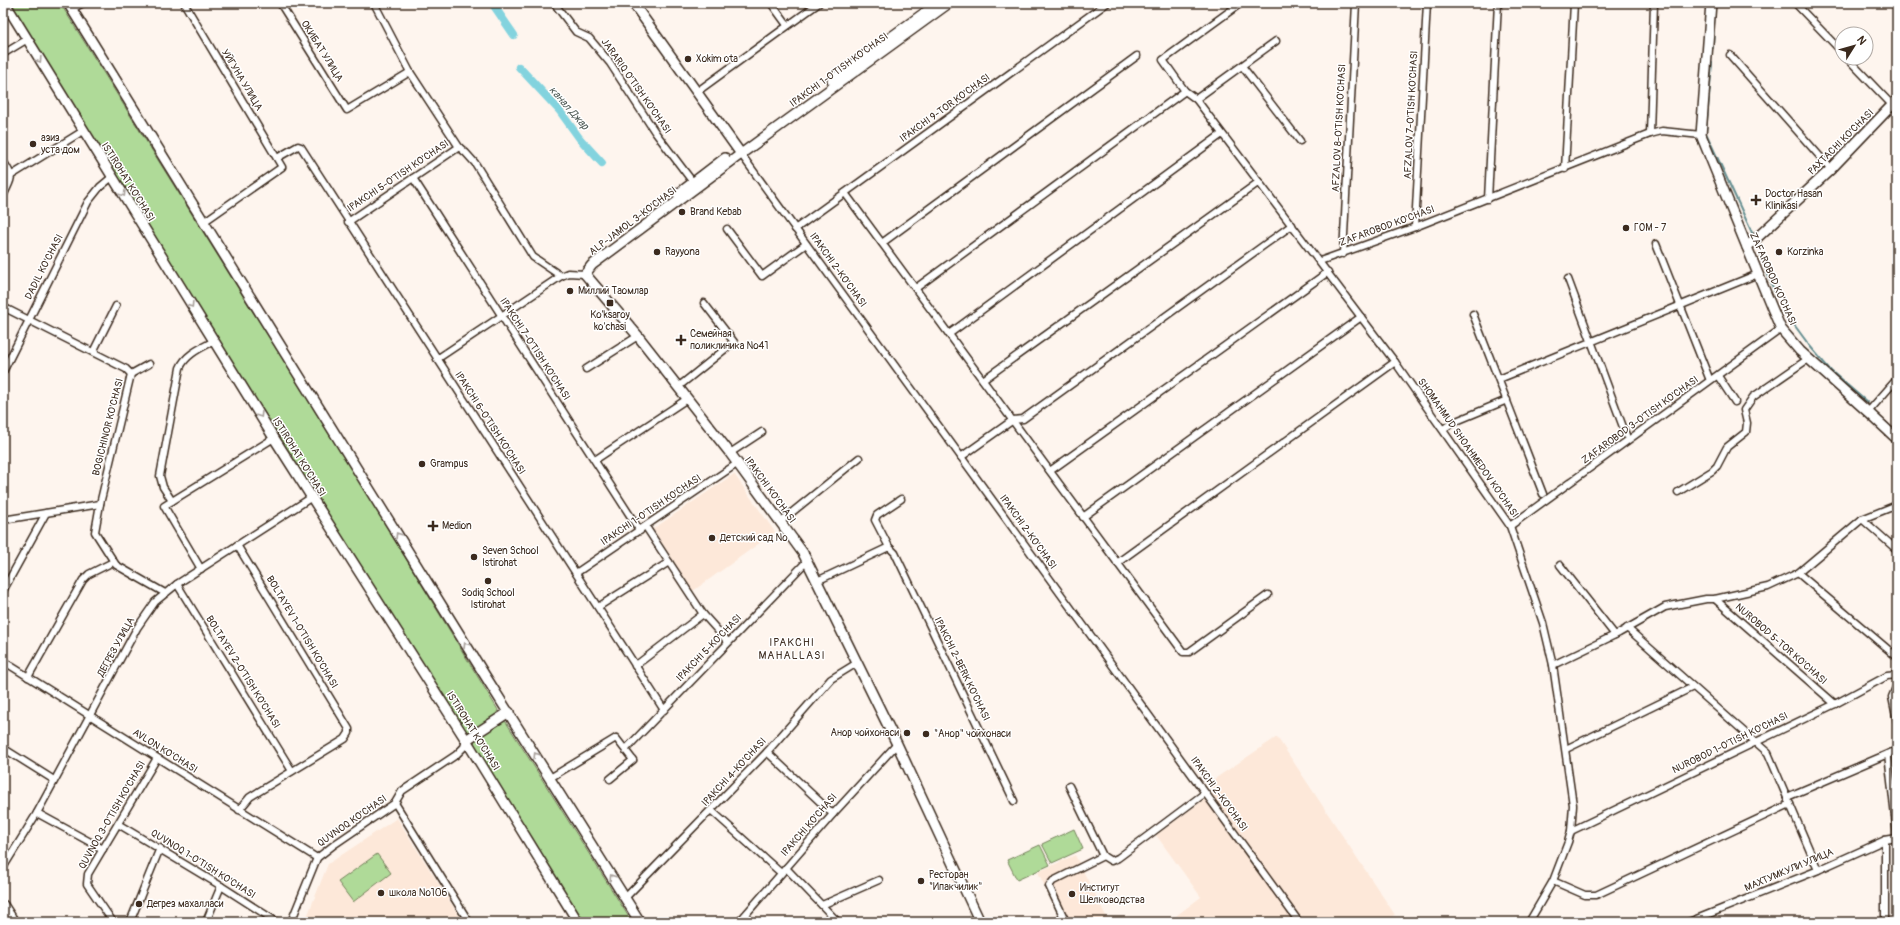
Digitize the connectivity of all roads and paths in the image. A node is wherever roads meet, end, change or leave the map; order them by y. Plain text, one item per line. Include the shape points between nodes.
1 (5, 3) edge
2 (83, 3) edge
3 (184, 3) edge
4 (280, 3) edge
5 (374, 3) edge
6 (554, 3) edge
7 (633, 3) edge
8 (771, 3) edge
9 (819, 3) edge
10 (938, 3) edge
11 (949, 3) edge
12 (1107, 3) edge
13 (1241, 3) edge
14 (1356, 3) edge
15 (1427, 3) edge
16 (1498, 3) edge
17 (1574, 3) edge
18 (1654, 3) edge
19 (1711, 3) edge
20 (1795, 3) edge
21 (70, 6) edge
22 (787, 25) junction
23 (26, 40) junction
24 (1276, 41) dead end
25 (1834, 44) edge
26 (3, 54) edge
27 (1137, 56) dead end
28 (1730, 56) dead end
29 (1242, 66) junction
30 (1856, 66) edge
31 (410, 72) junction
32 (698, 91) junction
33 (1185, 91) junction
34 (1196, 99) junction
35 (1895, 103) edge
36 (83, 131) junction
37 (1222, 134) junction
38 (1650, 134) junction
39 (1701, 135) junction
40 (1300, 141) dead end
41 (458, 148) junction
42 (739, 152) junction
43 (277, 158) junction
44 (3, 161) edge
45 (1565, 169) junction
46 (1830, 169) junction
47 (12, 175) junction
48 (112, 177) junction
49 (413, 178) junction
50 (1259, 182) junction
51 (695, 185) junction
52 (846, 193) junction
53 (3, 196) edge
54 (1488, 199) junction
55 (205, 221) junction
56 (348, 222) junction
57 (1292, 225) junction
58 (1415, 228) junction
59 (727, 229) dead end
60 (796, 229) junction
61 (882, 243) junction
62 (806, 244) junction
63 (1656, 244) dead end
64 (1747, 247) junction
65 (1343, 254) junction
66 (1320, 261) junction
67 (1328, 272) junction
68 (585, 274) junction
69 (1758, 274) junction
70 (561, 276) junction
71 (1568, 279) dead end
72 (916, 288) junction
73 (704, 303) dead end
74 (1681, 305) junction
75 (116, 306) dead end
76 (3, 307) edge
77 (1473, 314) dead end
78 (501, 316) junction
79 (1361, 316) junction
80 (28, 320) junction
81 (1781, 329) junction
82 (950, 334) junction
83 (638, 336) junction
84 (214, 341) junction
85 (1592, 342) junction
86 (93, 352) junction
87 (437, 359) junction
88 (1808, 359) junction
89 (1395, 362) junction
90 (149, 364) dead end
91 (586, 369) dead end
92 (3, 372) edge
93 (131, 374) junction
94 (1718, 376) junction
95 (1709, 378) dead end
96 (1499, 379) junction
97 (1897, 379) edge
98 (983, 380) junction
99 (678, 387) junction
100 (687, 399) junction
101 (1507, 400) junction
102 (1735, 402) dead end
103 (1868, 412) junction
104 (1013, 420) junction
105 (1443, 429) junction
106 (762, 432) dead end
107 (1626, 435) dead end
108 (274, 438) junction
109 (1897, 439) edge
110 (730, 453) junction
111 (961, 457) junction
112 (859, 458) dead end
113 (595, 460) junction
114 (738, 463) junction
115 (1050, 471) junction
116 (1678, 492) dead end
117 (1543, 494) dead end
118 (312, 497) junction
119 (901, 498) dead end
120 (172, 501) junction
121 (100, 504) junction
122 (1897, 505) edge
123 (46, 513) junction
124 (1083, 517) junction
125 (1862, 519) junction
126 (3, 520) edge
127 (780, 522) junction
128 (1510, 526) junction
129 (643, 529) junction
130 (237, 545) junction
131 (889, 547) junction
132 (1897, 550) edge
133 (807, 561) junction
134 (113, 562) junction
135 (668, 562) junction
136 (1117, 563) junction
137 (1560, 565) dead end
138 (201, 569) junction
139 (576, 573) junction
140 (1798, 573) junction
141 (817, 581) junction
142 (177, 584) junction
143 (3, 591) edge
144 (165, 593) junction
145 (1268, 595) dead end
146 (1715, 599) junction
147 (598, 608) junction
148 (703, 614) junction
149 (1627, 628) junction
150 (1615, 634) junction
151 (728, 642) junction
152 (1897, 657) edge
153 (3, 661) edge
154 (857, 663) junction
155 (1553, 665) junction
156 (636, 666) junction
157 (1897, 675) edge
158 (28, 676) junction
159 (1897, 685) edge
160 (1693, 686) junction
161 (1834, 704) junction
162 (664, 710) junction
163 (509, 712) junction
164 (89, 715) junction
165 (1897, 721) edge
166 (466, 740) junction
167 (1756, 742) junction
168 (897, 744) junction
169 (3, 748) edge
170 (626, 749) junction
171 (1566, 749) junction
172 (1897, 750) edge
173 (767, 752) junction
174 (1888, 754) junction
175 (157, 758) junction
176 (292, 771) junction
177 (550, 778) junction
178 (610, 779) dead end
179 (54, 780) junction
180 (1069, 786) dead end
181 (1205, 793) junction
182 (1786, 797) junction
183 (1014, 801) dead end
184 (395, 803) junction
185 (1790, 804) junction
186 (239, 810) junction
187 (712, 811) junction
188 (37, 813) junction
189 (833, 814) junction
190 (118, 824) junction
191 (1572, 831) junction
192 (1897, 836) edge
193 (1885, 840) junction
194 (160, 848) junction
195 (103, 849) junction
196 (1102, 856) junction
197 (317, 858) junction
198 (3, 868) edge
199 (1818, 870) junction
200 (784, 871) junction
201 (879, 880) dead end
202 (1553, 881) junction
203 (221, 886) junction
204 (625, 898) junction
205 (822, 905) junction
206 (3, 906) edge
207 (14, 922) edge
208 (113, 922) edge
209 (130, 922) edge
210 (206, 922) edge
211 (277, 922) edge
212 (291, 922) edge
213 (469, 922) edge
214 (578, 922) edge
215 (640, 922) edge
216 (739, 922) edge
217 (838, 922) edge
218 (980, 922) edge
219 (1066, 922) edge
220 (1299, 922) edge
221 (1529, 922) edge
222 (1691, 922) edge
223 (1885, 922) edge

1 - 23 main road, ISTIROHAT KO'CHASI
2 - 21 street
3 - 43 street, УЙГУНА УЛИЦА
4 - 31 street, ОКИБАТ УЛИЦА via 347,110
5 - 31 street, IPAKCHI 5-O'TISH KO'CHASI
6 - 51 street, JARARIQ O'TISH KO'CHASI via 576,32 589,38 610,63 655,132
7 - 32 main road
8 - 22 street
9 - 22 street
10 - 42 main road, IPAKCHI 1-O'TISH KO'CHASI
11 - 42 main road, IPAKCHI 1-O'TISH KO'CHASI
12 - 52 street, IPAKCHI 9-TOR KO'CHASI
13 - 33 street via 1163,60
14 - 65 street, AFZALOV 8-O'TISH KO'CHASI
15 - 58 street, AFZALOV 7-O'TISH KO'CHASI
16 - 54 street
17 - 45 street
18 - 38 street
19 - 39 main road, ZAFAROBOD KO'CHASI
20 - 25 street
21 - 55 main road
22 - 32 street
23 - 26 street
23 -> 36 main road, ISTIROHAT KO'CHASI
24 - 29 street
27 - 61 street
28 - 46 street
29 - 34 street
29 - 40 street
30 - 35 street
31 - 41 street, IPAKCHI 5-O'TISH KO'CHASI
32 - 42 main road
33 - 34 street
33 - 72 street
34 - 37 street
35 - 46 main road, PAXTACHI KO'CHASI
36 - 47 street
36 - 48 main road, ISTIROHAT KO'CHASI
37 - 50 street
37 - 82 street
38 - 39 street, ZAFAROBOD KO'CHASI via 1662,131
38 - 45 street, ZAFAROBOD KO'CHASI
39 - 64 main road, ZAFAROBOD KO'CHASI
41 - 49 street, IPAKCHI 5-O'TISH KO'CHASI
41 - 70 street, IPAKCHI 5-O'TISH KO'CHASI via 474,163 533,257
42 - 51 main road, ALP-JAMOL 3-KO'CHASI
42 - 60 street, IPAKCHI 2-KO'CHASI
43 - 55 street, УЙГУНА УЛИЦА via 282,167
43 - 56 street, IPAKCHI 6-O'TISH KO'CHASI via 300,146
44 - 47 street
45 - 54 street, ZAFAROBOD KO'CHASI
46 - 64 main road, PAXTACHI KO'CHASI
47 - 53 street
48 - 80 street, DADIL KO'CHASI via 88,202
48 -> 84 main road, ISTIROHAT KO'CHASI
49 - 56 street, IPAKCHI 5-O'TISH KO'CHASI
49 - 78 street, IPAKCHI 7-O'TISH KO'CHASI
50 - 57 street
50 - 98 street
51 - 68 main road, ALP-JAMOL 3-KO'CHASI via 592,265
52 - 60 street, IPAKCHI 9-TOR KO'CHASI
52 - 61 street
54 - 58 street, ZAFAROBOD KO'CHASI
163 -> 55 main road
56 - 87 street, IPAKCHI 6-O'TISH KO'CHASI
57 - 66 street
57 - 104 street via 1023,419
58 - 65 street, ZAFAROBOD KO'CHASI
59 - 62 street via 762,276
60 - 62 street, IPAKCHI 2-KO'CHASI
61 - 72 street
62 - 111 street, IPAKCHI 2-KO'CHASI
63 - 74 street
64 - 69 main road, ZAFAROBOD KO'CHASI
65 - 66 street, ZAFAROBOD KO'CHASI
66 - 67 street, SHOMAHMUD SHOAHMEDOV KO'CHASI
67 - 79 street, SHOMAHMUD SHOAHMEDOV KO'CHASI
67 - 115 street
68 - 70 street via 568,273
68 - 83 main road, IPAKCHI KO'CHASI
69 - 74 street
69 - 81 main road, ZAFAROBOD KO'CHASI
70 - 78 street
71 - 85 street
72 - 82 street
73 - 99 street via 734,342
74 - 85 street
74 - 95 street
75 - 86 street
76 - 80 street
77 - 96 street
78 - 87 street
78 - 113 street, IPAKCHI 7-O'TISH KO'CHASI
79 - 89 street, SHOMAHMUD SHOAHMEDOV KO'CHASI
79 - 124 street
80 - 86 street
80 - 92 street, DADIL KO'CHASI
81 - 88 main road, ZAFAROBOD KO'CHASI
81 - 94 street, ZAFAROBOD 3-O'TISH KO'CHASI
82 - 98 street
83 - 91 street
83 - 99 main road, IPAKCHI KO'CHASI
84 -> 108 main road, ISTIROHAT KO'CHASI
84 - 120 street via 190,355 180,368 160,476 163,487
85 - 96 street
85 - 107 street
86 - 93 street
87 - 139 street, IPAKCHI 6-O'TISH KO'CHASI
88 - 103 main road, ZAFAROBOD KO'CHASI
88 - 116 street via 1753,397 1744,410 1746,432 1727,447 1712,471
89 - 105 street, SHOMAHMUD SHOAHMEDOV KO'CHASI
89 - 136 street
90 - 93 street, BOGICHINOR KO'CHASI
93 - 121 street, BOGICHINOR KO'CHASI
94 - 102 street
94 - 128 street, ZAFAROBOD 3-O'TISH KO'CHASI
96 - 101 street
97 - 103 street
98 - 104 street
99 - 100 main road, IPAKCHI KO'CHASI
100 - 110 main road, IPAKCHI KO'CHASI
100 - 113 street
101 - 105 street
101 - 117 street
103 - 109 main road, ZAFAROBOD KO'CHASI
104 - 111 street
104 - 115 street
105 - 128 street, SHOMAHMUD SHOAHMEDOV KO'CHASI
106 - 110 street
108 - 118 main road, ISTIROHAT KO'CHASI
108 - 120 street
110 - 114 main road, IPAKCHI KO'CHASI
111 - 181 street, IPAKCHI 2-KO'CHASI
112 - 127 street
113 - 129 street, IPAKCHI 7-O'TISH KO'CHASI
114 - 127 main road, IPAKCHI KO'CHASI
114 - 129 street, IPAKCHI 1-O'TISH KO'CHASI
115 - 124 street
118 - 130 street, ДЕГРЕЗ УЛИЦА
118 - 166 main road, ISTIROHAT KO'CHASI
119 - 131 street, IPAKCHI 2-BERK KO'CHASI via 875,517
120 - 138 street via 165,508
121 - 123 street
121 - 134 street, BOGICHINOR KO'CHASI via 95,532
122 - 125 street
123 - 126 street
123 - 143 street
124 - 136 street
125 - 132 street
125 - 140 street
127 - 133 main road, IPAKCHI KO'CHASI
128 - 155 street, SHOMAHMUD SHOAHMEDOV KO'CHASI via 1543,623
129 - 135 street, IPAKCHI 7-O'TISH KO'CHASI
129 - 139 street, IPAKCHI 1-O'TISH KO'CHASI
130 - 138 street, ДЕГРЕЗ УЛИЦА
130 - 176 street, BOLTAYEV 1-O'TISH KO'CHASI via 349,729 345,739
131 - 141 street
131 - 183 street, IPAKCHI 2-BERK KO'CHASI via 895,553
133 - 141 main road, IPAKCHI KO'CHASI
133 - 151 street, IPAKCHI 5-KO'CHASI
134 - 144 street, BOGICHINOR KO'CHASI
134 - 158 street via 89,574 83,580
135 - 147 street
135 - 148 street, IPAKCHI 7-O'TISH KO'CHASI
136 - 145 street via 1180,649 1186,653
137 - 150 street
138 - 142 street, ДЕГРЕЗ УЛИЦА
139 - 147 street, IPAKCHI 6-O'TISH KO'CHASI
140 - 146 street via 1768,587
140 - 152 street
141 - 154 main road, IPAKCHI KO'CHASI
142 - 144 street, ДЕГРЕЗ УЛИЦА
142 - 176 street, BOLTAYEV 2-O'TISH KO'CHASI
144 - 164 street, ДЕГРЕЗ УЛИЦА via 145,615
146 - 149 street via 1665,607
146 - 161 street, NUROBOD 5-TOR KO'CHASI
147 - 156 street, IPAKCHI 6-O'TISH KO'CHASI
148 - 151 street, IPAKCHI 7-O'TISH KO'CHASI
148 - 156 street
149 - 150 street
149 - 160 street
150 - 155 street
151 - 162 street, IPAKCHI 5-KO'CHASI
153 - 158 street, AVLON KO'CHASI
154 - 168 main road, IPAKCHI KO'CHASI
154 - 173 street, IPAKCHI 4-KO'CHASI via 831,679
155 - 171 street, SHOMAHMUD SHOAHMEDOV KO'CHASI
156 - 162 street, IPAKCHI 6-O'TISH KO'CHASI
157 - 161 street, NUROBOD 1-O'TISH KO'CHASI via 1887,676
158 - 164 street, AVLON KO'CHASI
159 - 165 street via 1892,697
160 - 167 street
160 - 171 street
161 - 167 street, NUROBOD 1-O'TISH KO'CHASI
162 - 170 street, IPAKCHI 5-KO'CHASI
163 - 166 main road
177 -> 163 main road
164 - 175 street, AVLON KO'CHASI
164 - 179 street, ДЕГРЕЗ УЛИЦА
166 - 184 street, QUVNOQ KO'CHASI via 464,747 456,755 402,791
166 - 214 main road, ISTIROHAT KO'CHASI
167 - 182 street via 1770,756
167 - 191 street, NUROBOD 1-O'TISH KO'CHASI
168 - 189 street, IPAKCHI KO'CHASI
168 - 218 main road, IPAKCHI KO'CHASI
169 - 179 street
170 - 177 street via 616,738
170 - 178 street via 633,760
171 - 191 street, SHOMAHMUD SHOAHMEDOV KO'CHASI via 1573,805
172 - 174 street
173 - 187 street, IPAKCHI 4-KO'CHASI
173 - 189 street
174 - 182 street
174 - 192 street
175 - 186 street, AVLON KO'CHASI
175 - 190 street, QUVNOQ 3-O'TISH KO'CHASI
176 - 186 street via 250,797
204 -> 177 main road
179 - 188 street, ДЕГРЕЗ УЛИЦА
180 - 196 street
181 - 196 street via 1118,858 1111,861
181 - 220 street, IPAKCHI 2-KO'CHASI
182 - 185 street
184 - 197 street, QUVNOQ KO'CHASI
184 - 213 street
185 - 199 street
185 - 202 street via 1596,895 1585,895
186 - 197 street, AVLON KO'CHASI
187 - 200 street
187 - 204 street, IPAKCHI 4-KO'CHASI
188 - 195 street
188 - 198 street, ДЕГРЕЗ УЛИЦА
189 - 200 street, IPAKCHI KO'CHASI
190 - 194 street, QUVNOQ 1-O'TISH KO'CHASI
190 - 195 street, QUVNOQ 3-O'TISH KO'CHASI
191 - 202 street, SHOMAHMUD SHOAHMEDOV KO'CHASI
192 - 193 street, МАХТУМКУЛИ УЛИЦА
193 - 199 street, МАХТУМКУЛИ УЛИЦА
193 - 223 street
194 - 203 street, QUVNOQ 1-O'TISH KO'CHASI
194 - 209 street
195 - 208 street, QUVNOQ 3-O'TISH KO'CHASI via 88,874 87,884
196 - 219 street via 1050,883 1051,891
197 - 212 street, QUVNOQ KO'CHASI
199 - 222 street, МАХТУМКУЛИ УЛИЦА
200 - 205 street
200 - 216 street, IPAKCHI KO'CHASI
201 - 205 street
202 - 221 street, SHOMAHMUD SHOAHMEDOV KO'CHASI
203 - 210 street
203 - 211 street, QUVNOQ 1-O'TISH KO'CHASI
204 - 215 main road
205 - 217 street
206 - 207 main road

